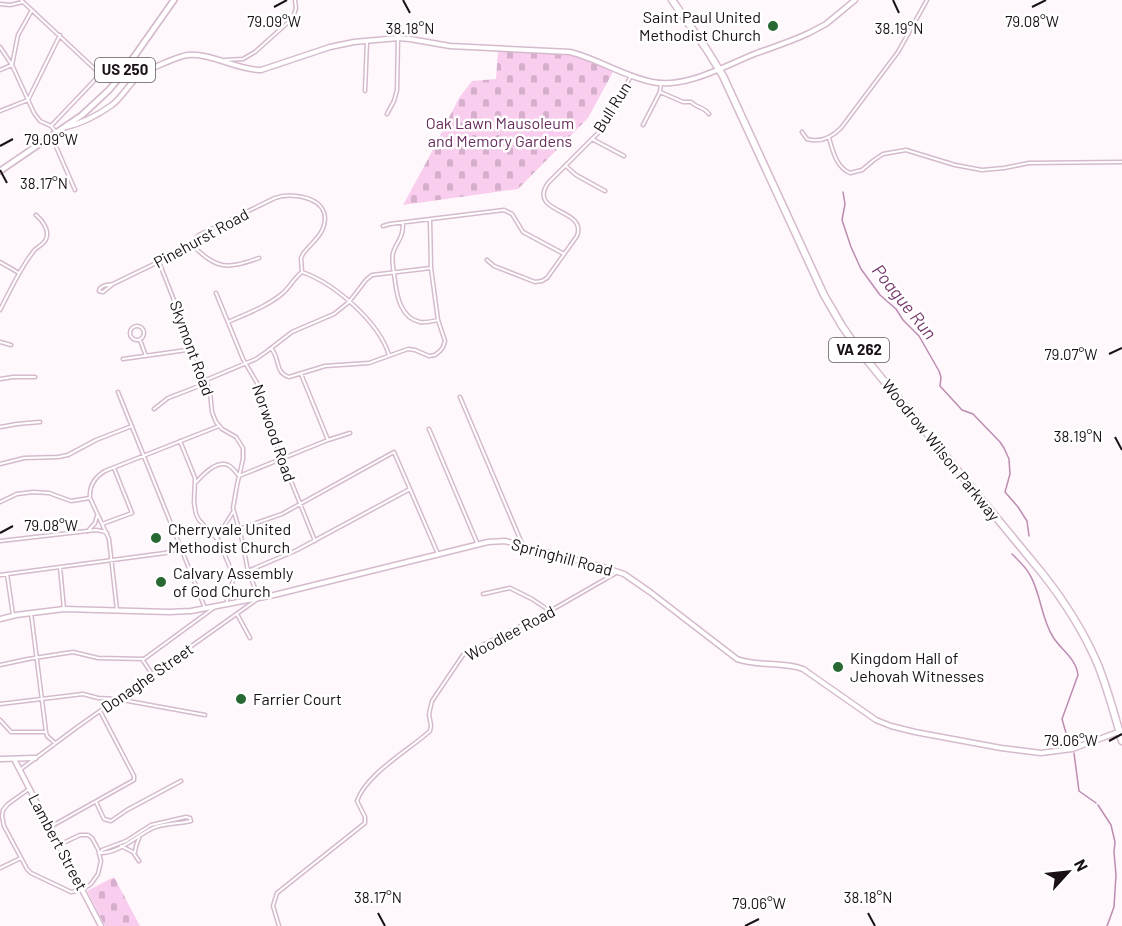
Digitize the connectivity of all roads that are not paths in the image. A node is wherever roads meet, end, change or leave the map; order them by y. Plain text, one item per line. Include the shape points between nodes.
1 (174, 0) edge
2 (295, 0) edge
3 (672, 0) edge
4 (855, 0) edge
5 (927, 0) edge
6 (22, 1) edge
7 (0, 4) edge
8 (32, 10) junction
9 (60, 35) junction
10 (398, 38) junction
11 (367, 41) junction
12 (0, 47) edge
13 (222, 61) junction
14 (12, 65) junction
15 (718, 68) junction
16 (0, 70) edge
17 (631, 75) junction
18 (661, 83) junction
19 (365, 91) dead end
20 (660, 92) junction
21 (28, 100) junction
22 (0, 111) edge
23 (387, 114) dead end
24 (709, 114) dead end
25 (82, 115) junction
26 (86, 120) junction
27 (643, 125) dead end
28 (51, 126) junction
29 (63, 128) junction
30 (802, 132) dead end
31 (53, 134) junction
32 (829, 138) junction
33 (592, 139) junction
34 (624, 156) dead end
35 (1122, 162) edge
36 (566, 166) junction
37 (0, 171) edge
38 (75, 190) dead end
39 (605, 191) dead end
40 (36, 215) dead end
41 (430, 219) junction
42 (403, 223) junction
43 (382, 226) dead end
44 (191, 244) junction
45 (564, 254) junction
46 (259, 258) dead end
47 (487, 260) dead end
48 (0, 262) edge
49 (159, 262) junction
50 (431, 268) junction
51 (20, 273) junction
52 (302, 273) junction
53 (394, 273) junction
54 (113, 284) dead end
55 (216, 293) dead end
56 (349, 302) junction
57 (1, 305) edge
58 (0, 310) edge
59 (438, 320) junction
60 (228, 322) junction
61 (140, 340) junction
62 (0, 342) edge
63 (11, 345) dead end
64 (271, 348) junction
65 (194, 349) junction
66 (146, 356) junction
67 (389, 356) junction
68 (123, 359) dead end
69 (245, 363) junction
70 (301, 374) junction
71 (35, 377) dead end
72 (0, 379) edge
73 (206, 382) junction
74 (118, 392) dead end
75 (460, 398) dead end
76 (154, 409) dead end
77 (40, 422) dead end
78 (132, 426) junction
79 (219, 426) junction
80 (0, 427) edge
81 (429, 429) dead end
82 (350, 433) dead end
83 (328, 440) junction
84 (180, 441) junction
85 (144, 455) junction
86 (281, 458) junction
87 (0, 464) edge
88 (114, 468) junction
89 (239, 476) junction
90 (196, 482) junction
91 (410, 489) junction
92 (90, 498) junction
93 (0, 502) edge
94 (299, 503) junction
95 (234, 511) junction
96 (98, 515) junction
97 (102, 524) junction
98 (239, 529) junction
99 (88, 531) junction
100 (107, 534) junction
101 (217, 538) junction
102 (0, 541) edge
103 (315, 541) junction
104 (478, 545) junction
105 (523, 546) junction
106 (181, 548) junction
107 (438, 554) junction
108 (111, 561) junction
109 (60, 567) junction
110 (248, 571) junction
111 (617, 572) junction
112 (7, 574) junction
113 (0, 575) edge
114 (234, 577) junction
115 (483, 594) dead end
116 (260, 598) junction
117 (226, 604) junction
118 (218, 605) junction
119 (205, 608) junction
120 (64, 609) junction
121 (117, 610) junction
122 (550, 611) junction
123 (31, 613) junction
124 (237, 614) junction
125 (13, 615) junction
126 (0, 619) edge
127 (249, 638) dead end
128 (36, 657) junction
129 (142, 659) junction
130 (0, 665) edge
131 (152, 674) junction
132 (42, 699) junction
133 (117, 699) junction
134 (0, 704) edge
135 (100, 711) junction
136 (206, 714) dead end
137 (0, 720) edge
138 (1120, 730) edge
139 (46, 732) junction
140 (1122, 741) edge
141 (55, 743) junction
142 (35, 758) junction
143 (0, 759) edge
144 (14, 759) junction
145 (20, 770) junction
146 (181, 781) dead end
147 (29, 788) junction
148 (96, 802) junction
149 (50, 827) junction
150 (141, 835) junction
151 (59, 845) junction
152 (121, 845) junction
153 (100, 853) junction
154 (135, 855) junction
155 (21, 858) junction
156 (139, 861) dead end
157 (0, 868) edge
158 (82, 890) junction
159 (101, 926) edge
160 (279, 926) edge

1 - 25 main road, US 250 via 119,78
2 - 13 street via 293,18 253,53 243,59
3 - 15 highway, Woodrow Wilson Parkway / VA 262
4 - 15 street via 802,36
5 - 32 street via 898,52 841,128
6 - 7 street
6 - 8 street
8 - 9 street
8 - 14 street via 20,31
9 - 21 street
9 - 28 street via 98,71 92,83
10 - 11 street
10 - 17 street via 450,46 570,52
10 - 23 street via 397,90
11 - 13 street via 325,48 264,70
11 - 19 street
12 - 14 street
13 - 26 street via 192,55 175,59 140,75 114,104
14 - 16 street
14 - 21 street
15 - 18 street via 682,81
15 - 138 highway, Woodrow Wilson Parkway / VA 262 via 838,320 1058,594 1095,659
17 - 18 street
17 - 33 street, Bull Run
18 - 20 street
20 - 24 street via 692,102
20 - 27 street
21 - 22 street
21 - 28 street via 38,119
25 - 26 street
25 - 29 main road, US 250
26 - 29 street
28 - 31 street
29 - 31 main road, US 250
30 - 32 street via 813,141
31 - 37 main road, US 250
31 - 38 street
32 - 35 street via 839,164 850,173 862,170 879,156 901,150 982,170 1029,163
33 - 34 street
33 - 36 street, Bull Run
36 - 39 street
36 - 45 street, Bull Run via 544,193 548,204 579,226
40 - 51 street via 47,232 46,239
41 - 42 street
41 - 45 street via 506,210 524,233
41 - 50 street
42 - 43 street
42 - 53 street via 403,234 393,255
44 - 46 street via 208,260 222,265
44 - 49 street, Pinehurst Road
44 - 52 street, Pinehurst Road via 199,235 278,197 308,198 322,209 325,223 320,235 303,252
45 - 47 street, Bull Run via 547,278 539,282
48 - 51 street
49 - 54 street, Pinehurst Road
49 - 65 street, Skymont Road
50 - 53 street
50 - 59 street
51 - 57 street
52 - 56 street
52 - 60 street via 280,296
53 - 56 street via 370,277
53 - 59 street via 398,300 407,314 420,322
55 - 60 street, Norwood Road
56 - 64 street via 332,316 292,332
56 - 67 street via 375,329
57 - 58 street
59 - 67 street via 445,341 439,352 428,356 409,349
60 - 69 street, Norwood Road
61 - 61 street via 144,331 135,326 130,335
61 - 66 street
62 - 63 street
64 - 69 street
64 - 70 street via 283,374
65 - 66 street
65 - 73 street, Skymont Road
66 - 68 street
67 - 70 street via 367,364 328,366
69 - 73 street
69 - 86 street, Norwood Road via 257,383
70 - 83 street
71 - 72 street
73 - 76 street via 168,398
73 - 79 street, Skymont Road
74 - 78 street
75 - 105 street
77 - 80 street
78 - 85 street
78 - 87 street via 73,454
79 - 84 street
79 - 89 street via 242,447
81 - 104 street
82 - 83 street
83 - 86 street
84 - 85 street
84 - 90 street
85 - 88 street
85 - 106 street
86 - 89 street
86 - 94 street, Norwood Road
88 - 92 street via 96,478
88 - 97 street via 132,513
89 - 90 street via 229,465 222,464
89 - 95 street
90 - 101 street via 196,514
91 - 94 street via 394,452
91 - 103 street
91 - 107 street
92 - 93 street via 71,501 35,491
92 - 96 street
94 - 98 street via 279,515
94 - 103 street, Norwood Road
95 - 98 street
95 - 101 street
96 - 97 street
96 - 99 street
97 - 100 street
98 - 110 street
99 - 100 street
99 - 102 street
100 - 108 street
101 - 114 street
103 - 110 street
104 - 105 street, Springhill Road via 503,541
104 - 107 street, Springhill Road
105 - 111 street, Springhill Road
106 - 108 street
106 - 119 street
107 - 116 street, Springhill Road
108 - 109 street
108 - 121 street
109 - 112 street
109 - 120 street
110 - 114 street
110 - 116 street
111 - 122 street, Woodlee Road
111 - 138 street, Springhill Road via 639,583 737,659 803,669 883,723 1035,753 1063,751
112 - 113 street
112 - 125 street
114 - 117 street
115 - 122 street via 510,588
116 - 117 street, Springhill Road
116 - 124 street, Donaghe Street
117 - 118 street, Springhill Road
118 - 119 street, Springhill Road
118 - 129 street
119 - 121 street, Springhill Road via 176,612
120 - 121 street, Springhill Road
120 - 123 street, Springhill Road
122 - 160 street, Woodlee Road via 461,657 431,704 430,731 377,773 360,794 357,801 366,823 277,892 273,906
123 - 125 street, Springhill Road
123 - 128 street
124 - 127 street
124 - 131 street, Donaghe Street
125 - 126 street, Springhill Road
128 - 129 street via 75,652 97,658
128 - 130 street
128 - 132 street
129 - 131 street
131 - 133 street, Donaghe Street
132 - 133 street via 80,694
132 - 134 street
132 - 139 street
133 - 135 street, Donaghe Street
133 - 136 street
135 - 141 street, Donaghe Street
135 - 148 street via 135,777
137 - 139 street via 11,732
138 - 140 highway, Woodrow Wilson Parkway / VA 262
139 - 141 street
141 - 142 street, Donaghe Street
142 - 144 street
142 - 145 street, Donaghe Street
143 - 144 street
144 - 145 street, Lambert Street
145 - 147 street, Lambert Street
146 - 148 street via 111,821 104,819
147 - 149 street, Lambert Street
147 - 155 street via 8,804 2,814
148 - 149 street
149 - 151 street, Lambert Street
150 - 152 street
150 - 152 street via 158,826 192,819 155,824
150 - 154 street
151 - 153 street via 86,834
151 - 158 street, Lambert Street
152 - 153 street
152 - 154 street
153 - 158 street via 98,874
154 - 156 street
155 - 157 street
155 - 158 street via 27,869 40,878 71,892
158 - 159 street, Lambert Street

